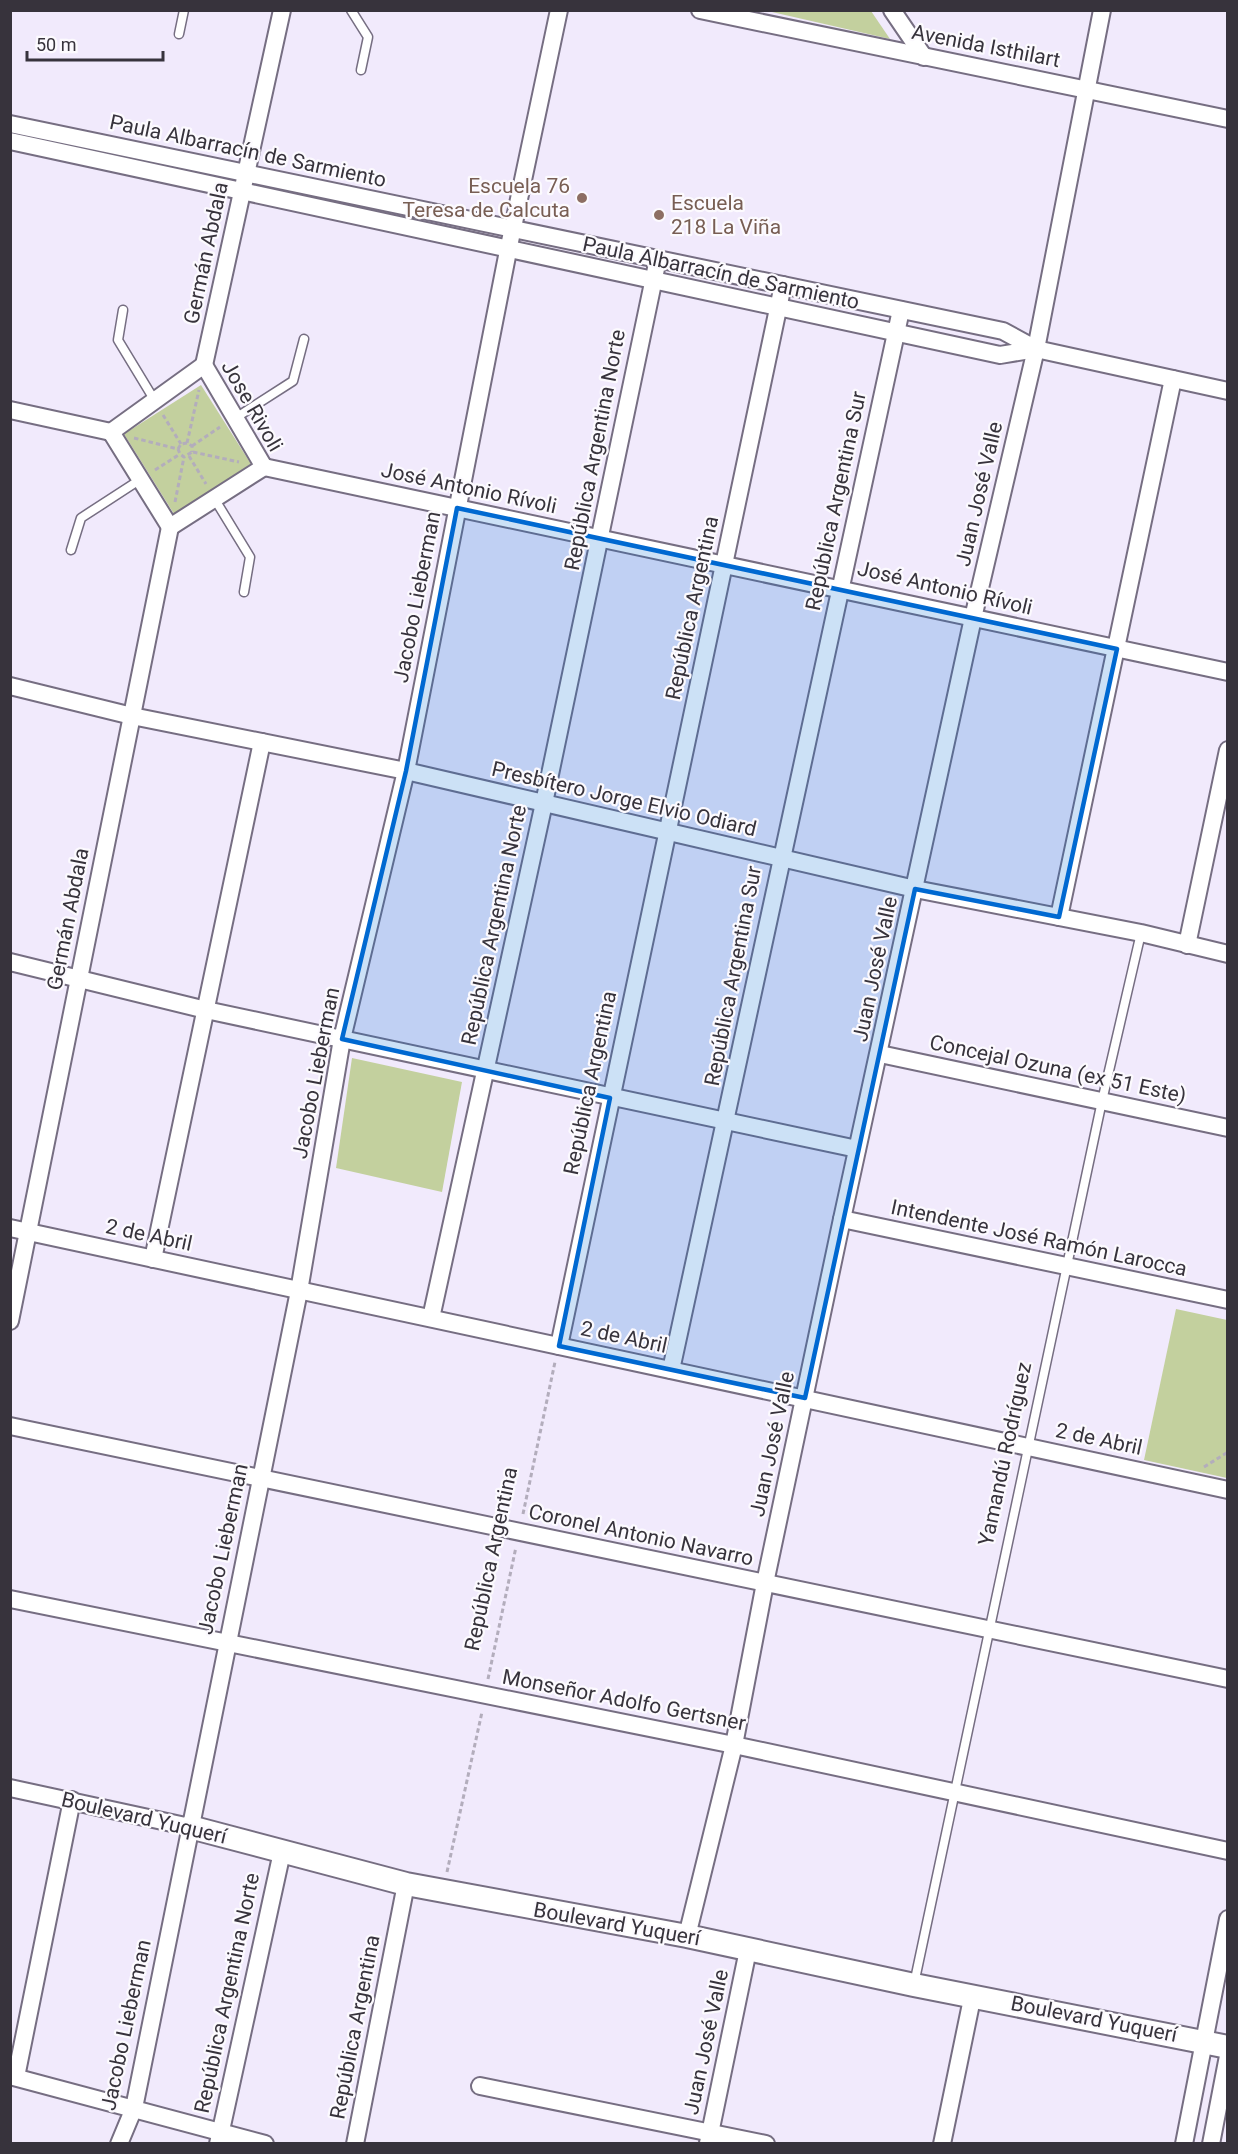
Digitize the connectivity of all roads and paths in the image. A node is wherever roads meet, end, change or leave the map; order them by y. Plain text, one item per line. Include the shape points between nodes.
1 (184, 10) edge
2 (282, 10) edge
3 (351, 10) edge
4 (559, 10) edge
5 (700, 10) edge
6 (892, 10) edge
7 (1102, 10) edge
8 (740, 14) edge
9 (179, 34) dead end
10 (924, 57) junction
11 (361, 70) dead end
12 (1086, 90) junction
13 (1227, 119) edge
14 (10, 124) edge
15 (10, 141) edge
16 (246, 173) junction
17 (242, 191) junction
18 (513, 229) junction
19 (508, 250) junction
20 (658, 259) junction
21 (652, 280) junction
22 (783, 285) junction
23 (778, 308) junction
24 (123, 310) dead end
25 (901, 310) junction
26 (896, 334) junction
27 (304, 339) dead end
28 (1036, 349) junction
29 (204, 365) junction
30 (1173, 379) junction
31 (1227, 391) edge
32 (155, 401) junction
33 (10, 410) edge
34 (237, 417) junction
35 (111, 432) junction
36 (187, 443) junction
37 (181, 444) junction
38 (192, 446) junction
39 (178, 449) junction
40 (192, 452) junction
41 (180, 454) junction
42 (187, 457) junction
43 (264, 467) junction
44 (141, 479) junction
45 (214, 498) junction
46 (457, 508) junction
47 (170, 527) junction
48 (601, 539) junction
49 (71, 550) dead end
50 (724, 565) junction
51 (840, 588) junction
52 (244, 592) dead end
53 (973, 618) junction
54 (1117, 649) junction
55 (1227, 672) edge
56 (10, 686) edge
57 (132, 716) junction
58 (262, 742) junction
59 (1227, 750) edge
60 (406, 771) junction
61 (544, 803) junction
62 (666, 832) junction
63 (780, 859) junction
64 (915, 889) junction
65 (1059, 917) junction
66 (1141, 933) junction
67 (1187, 945) junction
68 (1227, 954) edge
69 (10, 962) edge
70 (79, 978) junction
71 (206, 1010) junction
72 (342, 1039) junction
73 (880, 1054) junction
74 (485, 1071) junction
75 (610, 1098) junction
76 (1102, 1101) junction
77 (727, 1122) junction
78 (1227, 1128) edge
79 (857, 1149) junction
80 (842, 1219) junction
81 (10, 1228) edge
82 (27, 1232) junction
83 (153, 1259) junction
84 (1068, 1267) junction
85 (299, 1292) junction
86 (1227, 1300) edge
87 (431, 1318) junction
88 (10, 1321) edge
89 (558, 1346) junction
90 (671, 1370) junction
91 (805, 1398) junction
92 (10, 1426) edge
93 (1030, 1447) junction
94 (261, 1478) junction
95 (1227, 1490) edge
96 (519, 1532) junction
97 (765, 1583) junction
98 (10, 1599) edge
99 (991, 1630) junction
100 (226, 1644) junction
101 (1227, 1679) edge
102 (485, 1695) junction
103 (734, 1745) junction
104 (10, 1788) edge
105 (957, 1792) junction
106 (72, 1800) junction
107 (190, 1827) junction
108 (1227, 1851) edge
109 (282, 1852) junction
110 (406, 1884) junction
111 (443, 1891) junction
112 (1227, 1919) edge
113 (687, 1936) junction
114 (748, 1950) junction
115 (914, 1985) junction
116 (973, 1994) junction
117 (1204, 2041) junction
118 (1227, 2047) edge
119 (1227, 2056) edge
120 (13, 2076) edge
121 (480, 2086) dead end
122 (134, 2108) junction
123 (219, 2138) edge
124 (710, 2138) edge
125 (119, 2144) edge
126 (265, 2144) edge
127 (355, 2144) edge
128 (765, 2144) edge
129 (942, 2144) edge
130 (1184, 2144) edge
131 (1211, 2144) edge

1 - 9 lane
2 - 16 street, Germán Abdala
3 - 11 lane via 368,37
4 - 18 street, Jacobo Lieberman
5 - 8 street, Avenida Isthilart
6 - 10 street
7 - 12 street, Juan José Valle
8 - 10 street, Avenida Isthilart
10 - 12 street, Avenida Isthilart
12 - 13 street, Avenida Isthilart
12 - 28 street, Juan José Valle
14 - 16 street, Paula Albarracín de Sarmiento
15 - 17 street, Paula Albarracín de Sarmiento
16 - 17 street, Germán Abdala
16 - 18 street, Paula Albarracín de Sarmiento
17 - 19 street, Paula Albarracín de Sarmiento
17 - 29 street, Germán Abdala
18 - 19 street, Jacobo Lieberman
18 - 20 street, Paula Albarracín de Sarmiento
19 - 21 street, Paula Albarracín de Sarmiento
19 - 46 street, Jacobo Lieberman
20 - 21 street, República Argentina Norte
20 - 22 street, Paula Albarracín de Sarmiento
21 - 23 street, Paula Albarracín de Sarmiento
21 - 48 street, República Argentina Norte
22 - 23 street, República Argentina
22 - 25 street, Paula Albarracín de Sarmiento
23 - 26 street, Paula Albarracín de Sarmiento
23 - 50 street, República Argentina
24 - 32 lane via 118,340
25 - 26 street, República Argentina Sur
25 - 28 street, Paula Albarracín de Sarmiento via 1003,331
26 - 28 street, Paula Albarracín de Sarmiento via 1000,355
26 - 51 street, República Argentina Sur
27 - 34 lane via 293,381
28 - 30 street, Paula Albarracín de Sarmiento
28 - 53 street, Juan José Valle
29 - 32 street, Jose Rivoli
29 - 34 street, Jose Rivoli
29 - 36 path
30 - 31 street, Paula Albarracín de Sarmiento
30 - 54 street
32 - 35 street, Jose Rivoli
32 - 37 path
33 - 35 street
34 - 38 path
34 - 43 street, Jose Rivoli
35 - 39 path
35 - 44 street
36 - 37 path
36 - 38 path
37 - 39 path
38 - 40 path
39 - 41 path
40 - 42 path
40 - 43 path
41 - 42 path
41 - 44 path
42 - 45 path
42 - 47 path
43 - 45 street, Jose Rivoli
43 - 46 street, José Antonio Rívoli
44 - 47 street
44 - 49 lane via 81,518
45 - 47 street, Jose Rivoli
45 - 52 lane via 250,557
46 - 48 street, José Antonio Rívoli
46 - 60 street, Jacobo Lieberman
47 - 57 street, Germán Abdala
48 - 50 street, José Antonio Rívoli
48 - 61 street, República Argentina Norte
50 - 51 street, José Antonio Rívoli
50 - 62 street, República Argentina
51 - 53 street, José Antonio Rívoli
51 - 63 street, República Argentina Sur
53 - 54 street, José Antonio Rívoli
53 - 64 street, Juan José Valle
54 - 55 street, José Antonio Rívoli
54 - 65 street
56 - 57 street, Presbítero Jorge Elvio Odiard
57 - 58 street, Presbítero Jorge Elvio Odiard
57 - 70 street, Germán Abdala
58 - 60 street, Presbítero Jorge Elvio Odiard
58 - 71 street
59 - 67 street
60 - 61 street, Presbítero Jorge Elvio Odiard
60 - 72 street, Jacobo Lieberman
61 - 62 street, Presbítero Jorge Elvio Odiard
61 - 74 street, República Argentina Norte
62 - 63 street, Presbítero Jorge Elvio Odiard
62 - 75 street, República Argentina
63 - 64 street, Presbítero Jorge Elvio Odiard
63 - 77 street, República Argentina Sur
64 - 65 street, Presbítero Jorge Elvio Odiard
64 - 73 street, Juan José Valle
65 - 66 street, Presbítero Jorge Elvio Odiard
66 - 67 street, Presbítero Jorge Elvio Odiard
66 - 76 lane, Yamandú Rodríguez
67 - 68 street, Presbítero Jorge Elvio Odiard
69 - 70 street
70 - 71 street
70 - 82 street, Germán Abdala
71 - 72 street
71 - 83 street
72 - 74 street
72 - 85 street, Jacobo Lieberman
73 - 76 street, Concejal Ozuna (ex 51 Este)
73 - 79 street, Juan José Valle
74 - 75 street
74 - 87 street, República Argentina Norte
75 - 77 street
75 - 89 street, República Argentina
76 - 78 street, Concejal Ozuna (ex 51 Este)
76 - 84 lane, Yamandú Rodríguez
77 - 79 street
77 - 90 street, República Argentina Sur
79 - 80 street, Juan José Valle
80 - 84 street, Intendente José Ramón Larocca
80 - 91 street, Juan José Valle
81 - 82 street, 2 de Abril
82 - 83 street, 2 de Abril
82 - 88 street, Germán Abdala
83 - 85 street, 2 de Abril
84 - 86 street, Intendente José Ramón Larocca
84 - 93 lane, Yamandú Rodríguez
85 - 87 street, 2 de Abril
85 - 94 street, Jacobo Lieberman
87 - 89 street, 2 de Abril
89 - 90 street, 2 de Abril
89 - 96 path, República Argentina
90 - 91 street, 2 de Abril
91 - 93 street, 2 de Abril
91 - 97 street, Juan José Valle
92 - 94 street, Coronel Antonio Navarro
93 - 95 street, 2 de Abril
93 - 99 lane, Yamandú Rodríguez
94 - 96 street, Coronel Antonio Navarro
94 - 100 street, Jacobo Lieberman
96 - 97 street, Coronel Antonio Navarro
96 - 102 path, República Argentina
97 - 99 street, Coronel Antonio Navarro
97 - 103 street, Juan José Valle
98 - 100 street, Monseñor Adolfo Gertsner
99 - 101 street, Coronel Antonio Navarro
99 - 105 lane, Yamandú Rodríguez
100 - 102 street, Monseñor Adolfo Gertsner
100 - 107 street, Jacobo Lieberman
102 - 103 street, Monseñor Adolfo Gertsner
102 - 111 path, República Argentina
103 - 105 street, Monseñor Adolfo Gertsner
103 - 113 street, Juan José Valle
104 - 106 street, Boulevard Yuquerí
105 - 108 street, Monseñor Adolfo Gertsner
105 - 115 lane, Yamandú Rodríguez
106 - 107 street, Boulevard Yuquerí
106 - 120 street
107 - 109 street, Boulevard Yuquerí
107 - 122 street, Jacobo Lieberman
109 - 110 street, Boulevard Yuquerí
109 - 123 street, República Argentina Norte
110 - 111 street, Boulevard Yuquerí
110 - 127 street, República Argentina
111 - 113 street, Boulevard Yuquerí
112 - 117 street
113 - 114 street, Boulevard Yuquerí
114 - 115 street, Boulevard Yuquerí
114 - 124 street, Juan José Valle
115 - 116 street, Boulevard Yuquerí
116 - 117 street, Boulevard Yuquerí
116 - 129 street
117 - 118 street, Boulevard Yuquerí
117 - 130 street
119 - 131 street
120 - 122 street
121 - 124 street
122 - 123 street
122 - 125 street, Jacobo Lieberman
123 - 126 street
124 - 128 street

